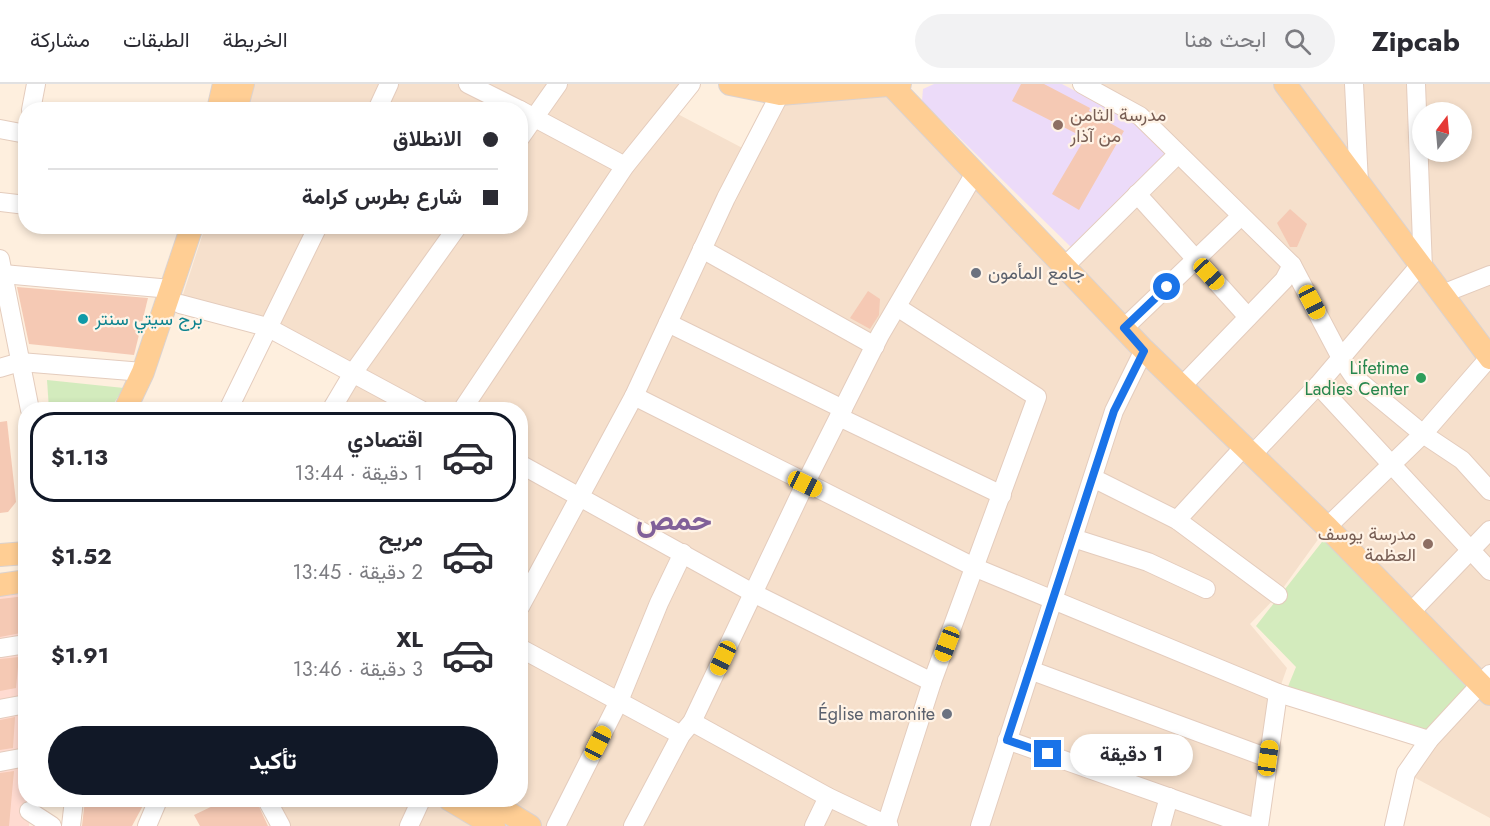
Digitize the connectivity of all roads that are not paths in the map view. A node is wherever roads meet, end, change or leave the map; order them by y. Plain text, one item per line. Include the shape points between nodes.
1 (36, 84) edge
2 (389, 84) edge
3 (468, 84) edge
4 (558, 84) edge
5 (691, 84) edge
6 (730, 84) edge
7 (1082, 84) edge
8 (1285, 84) edge
9 (1354, 84) edge
10 (1416, 84) edge
11 (886, 85) edge
12 (780, 94) junction
13 (33, 102) edge
14 (380, 102) edge
15 (505, 102) edge
16 (528, 109) edge
17 (528, 114) edge
18 (0, 129) edge
19 (18, 132) edge
20 (1178, 154) junction
21 (625, 166) junction
22 (975, 173) junction
23 (1359, 183) junction
24 (1137, 195) junction
25 (0, 202) edge
26 (18, 204) edge
27 (1241, 216) junction
28 (190, 234) edge
29 (202, 234) edge
30 (314, 234) edge
31 (452, 234) edge
32 (702, 249) junction
33 (1196, 259) junction
34 (1292, 265) junction
35 (1, 267) edge
36 (1064, 267) junction
37 (1422, 267) junction
38 (1490, 275) edge
39 (1442, 294) junction
40 (176, 296) junction
41 (897, 307) junction
42 (1248, 317) junction
43 (668, 322) junction
44 (267, 327) junction
45 (1124, 328) junction
46 (875, 346) junction
47 (1144, 351) junction
48 (1341, 358) junction
49 (1490, 358) edge
50 (20, 362) junction
51 (0, 368) edge
52 (143, 372) junction
53 (353, 373) junction
54 (1318, 385) junction
55 (1181, 387) junction
56 (634, 396) junction
57 (28, 402) edge
58 (129, 402) edge
59 (143, 402) edge
60 (232, 402) edge
61 (336, 402) edge
62 (406, 402) edge
63 (467, 402) edge
64 (841, 413) junction
65 (1423, 434) junction
66 (1247, 452) junction
67 (1390, 463) junction
68 (528, 468) edge
69 (1093, 478) junction
70 (805, 484) junction
71 (1490, 491) edge
72 (1002, 495) junction
73 (579, 496) junction
74 (1177, 520) junction
75 (1327, 527) junction
76 (1490, 530) edge
77 (1073, 538) junction
78 (1471, 551) junction
79 (683, 553) junction
80 (18, 554) edge
81 (0, 555) edge
82 (976, 568) junction
83 (1490, 571) edge
84 (18, 582) edge
85 (0, 585) edge
86 (1206, 589) dead end
87 (528, 592) edge
88 (753, 593) junction
89 (1278, 595) dead end
90 (1053, 599) junction
91 (1410, 613) junction
92 (18, 645) edge
93 (0, 648) edge
94 (528, 652) edge
95 (1030, 670) junction
96 (932, 682) junction
97 (1486, 684) edge
98 (1278, 693) junction
99 (619, 701) junction
100 (18, 706) edge
101 (0, 709) edge
102 (686, 729) junction
103 (1007, 740) junction
104 (1429, 740) junction
105 (1268, 758) junction
106 (18, 759) edge
107 (0, 762) edge
108 (828, 797) junction
109 (1169, 797) junction
110 (73, 807) edge
111 (155, 807) edge
112 (271, 807) edge
113 (418, 807) edge
114 (462, 807) edge
115 (500, 807) edge
116 (29, 812) edge
117 (52, 826) edge
118 (72, 826) edge
119 (147, 826) edge
120 (281, 826) edge
121 (409, 826) edge
122 (494, 826) edge
123 (531, 826) edge
124 (556, 826) edge
125 (633, 826) edge
126 (814, 826) edge
127 (888, 826) edge
128 (980, 826) edge
129 (1161, 826) edge
130 (1250, 826) edge
131 (1260, 826) edge
132 (1394, 826) edge

1 - 13 street
2 - 14 street
3 - 15 street
4 - 16 street
5 - 21 street
6 - 12 main road
7 - 20 street via 1140,116
8 - 23 main road
9 - 23 street
10 - 37 street
11 - 12 main road
11 - 22 main road
12 - 32 street
17 - 21 street
18 - 19 street
20 - 24 street
20 - 27 street
21 - 63 street
22 - 36 main road
22 - 41 street
23 - 37 main road
24 - 33 street
24 - 36 street
25 - 26 street
27 - 33 street
27 - 34 street
28 - 40 main road
29 - 40 main road
30 - 44 street
31 - 53 street
32 - 43 street
32 - 46 street
33 - 42 street
33 - 45 street
34 - 42 street via 1284,280
34 - 48 street
35 - 40 street
35 - 50 street
36 - 45 main road
37 - 39 main road
37 - 48 street
38 - 39 street
39 - 49 main road
40 - 44 street
40 - 52 main road
40 - 59 main road
41 - 46 street
41 - 72 street via 1037,397
42 - 55 street
43 - 56 street
43 - 64 street
44 - 53 street
44 - 60 street
45 - 47 main road
46 - 64 street
47 - 55 main road
47 - 69 street via 1114,411
48 - 54 street
48 - 65 street via 1354,377
49 - 65 street
50 - 51 street
50 - 52 street
50 - 57 street
52 - 58 main road
53 - 61 street
53 - 62 street
54 - 66 street
54 - 67 street
55 - 66 main road
56 - 70 street
56 - 73 street
64 - 70 street
64 - 72 street
65 - 67 street
65 - 71 street via 1462,460
66 - 74 street
66 - 75 main road
67 - 75 street
67 - 78 street
68 - 73 street
69 - 74 street
69 - 77 street
70 - 82 street
70 - 88 street
72 - 82 street
73 - 79 street
73 - 87 street
74 - 89 street
75 - 91 main road
76 - 78 street
77 - 86 street via 1148,562
77 - 90 street
78 - 83 street
78 - 91 street
79 - 88 street
79 - 99 street
80 - 81 main road
82 - 90 street
82 - 96 street
84 - 85 main road
88 - 96 street
88 - 102 street
90 - 95 street
90 - 98 street
91 - 97 main road
92 - 93 street
94 - 99 street
95 - 103 street
95 - 105 street
96 - 127 street
97 - 104 street
98 - 104 street
98 - 105 street
99 - 102 street
99 - 124 street
100 - 101 street
102 - 108 street
102 - 125 street
103 - 109 street
103 - 128 street
104 - 132 street via 1406,773
105 - 131 street
106 - 107 street
108 - 126 street
108 - 127 street
109 - 129 street
109 - 130 street
110 - 118 street
111 - 119 street
112 - 120 street
113 - 121 street
114 - 122 main road
115 - 123 main road
116 - 117 street

